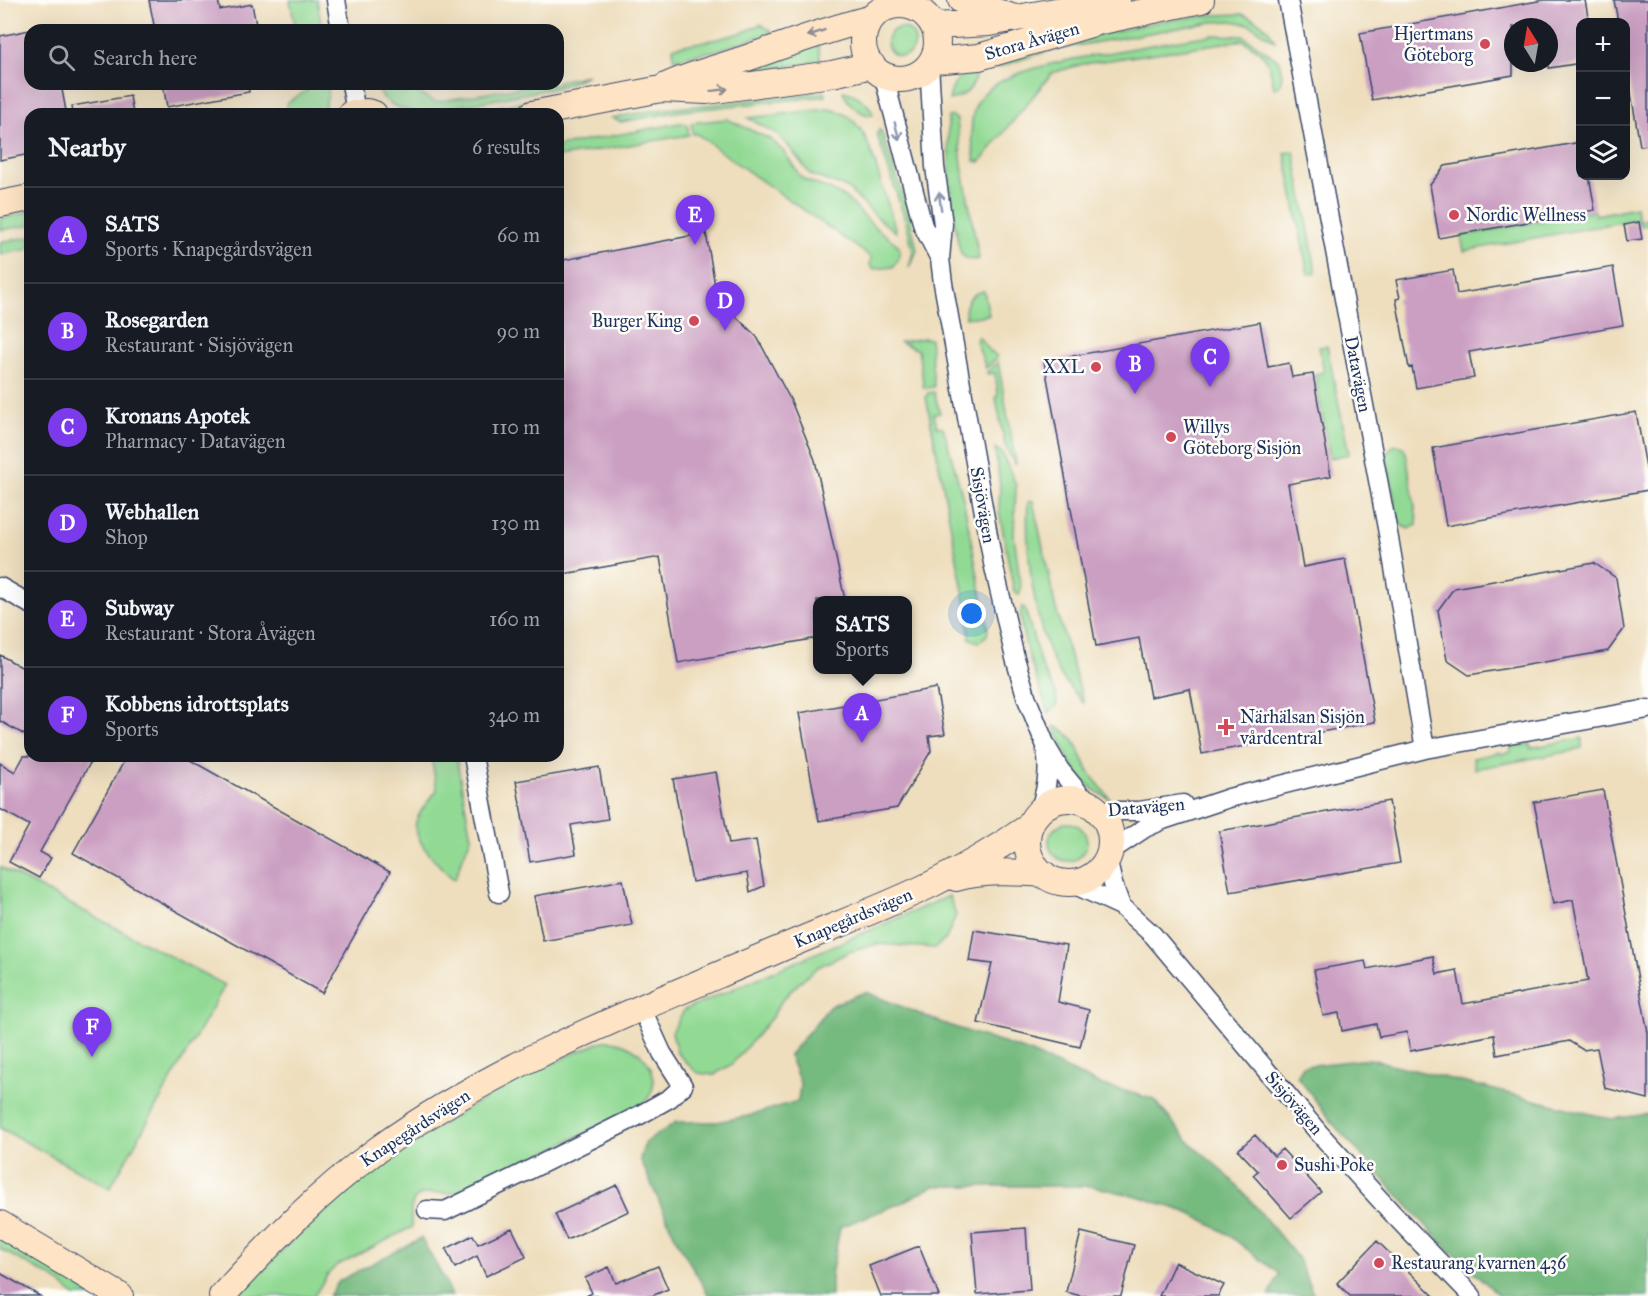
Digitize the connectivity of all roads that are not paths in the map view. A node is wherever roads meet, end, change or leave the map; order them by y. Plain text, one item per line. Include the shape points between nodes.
1 (336, 0) edge
2 (961, 0) edge
3 (1117, 0) edge
4 (1201, 0) edge
5 (1287, 0) edge
6 (876, 11) edge
7 (929, 14) edge
8 (1015, 18) junction
9 (340, 24) edge
10 (931, 62) junction
11 (877, 70) junction
12 (661, 89) junction
13 (353, 90) edge
14 (358, 108) edge
15 (563, 108) edge
16 (24, 199) edge
17 (0, 204) edge
18 (940, 259) junction
19 (0, 587) edge
20 (24, 601) edge
21 (1648, 710) edge
22 (1046, 746) junction
23 (1425, 749) junction
24 (474, 762) edge
25 (1229, 798) junction
26 (1092, 807) junction
27 (1034, 819) junction
28 (1108, 855) junction
29 (1044, 874) junction
30 (1071, 883) junction
31 (932, 884) junction
32 (499, 893) dead end
33 (1121, 906) junction
34 (642, 1009) junction
35 (428, 1210) dead end
36 (0, 1224) edge
37 (120, 1296) edge
38 (222, 1296) edge
39 (1472, 1296) edge

1 - 9 street
2 - 8 street, Stora Åvägen
3 - 8 street, Stora Åvägen
4 - 10 street, Stora Åvägen via 1097,22 979,57
5 - 23 street, Datavägen
6 - 7 street, Stora Åvägen via 898,5
6 - 11 street via 863,41 864,50
6 -> 12 street, Stora Åvägen via 688,76
7 - 8 street, Stora Åvägen via 989,23
7 - 10 street via 937,47
10 - 11 street, Stora Åvägen via 908,78 899,79
18 -> 10 street, Sisjövägen via 943,224 935,167
12 -> 11 street, Stora Åvägen via 718,90
11 -> 18 street, Sisjövägen via 923,226
12 - 15 street, Stora Åvägen
13 - 14 street
16 - 17 street
18 - 22 street, Sisjövägen via 993,563 1015,658
19 - 20 street
21 - 23 street, Datavägen
22 - 26 street, Sisjövägen via 1060,770
22 - 27 street, Sisjövägen via 1046,792
23 - 25 street, Datavägen
24 - 32 street
25 - 26 street, Datavägen via 1139,811
25 - 28 street, Datavägen via 1145,828
26 - 27 street via 1065,799 1051,804
26 - 28 street, Sisjövägen via 1106,821 1110,833
27 - 29 street, Sisjövägen via 1028,849
27 - 31 street, Knapegårdsvägen
28 - 30 street via 1090,877
28 - 33 street, Sisjövägen
29 - 30 street, Sisjövägen
29 - 31 street, Knapegårdsvägen via 990,873
30 - 33 street, Sisjövägen
31 - 34 street, Knapegårdsvägen
33 - 39 street, Sisjövägen via 1164,947 1355,1173
34 - 35 street via 662,1053 683,1086 638,1116 513,1178 445,1211
34 - 38 street, Knapegårdsvägen via 508,1070 453,1100 377,1150 275,1237
36 - 37 street

